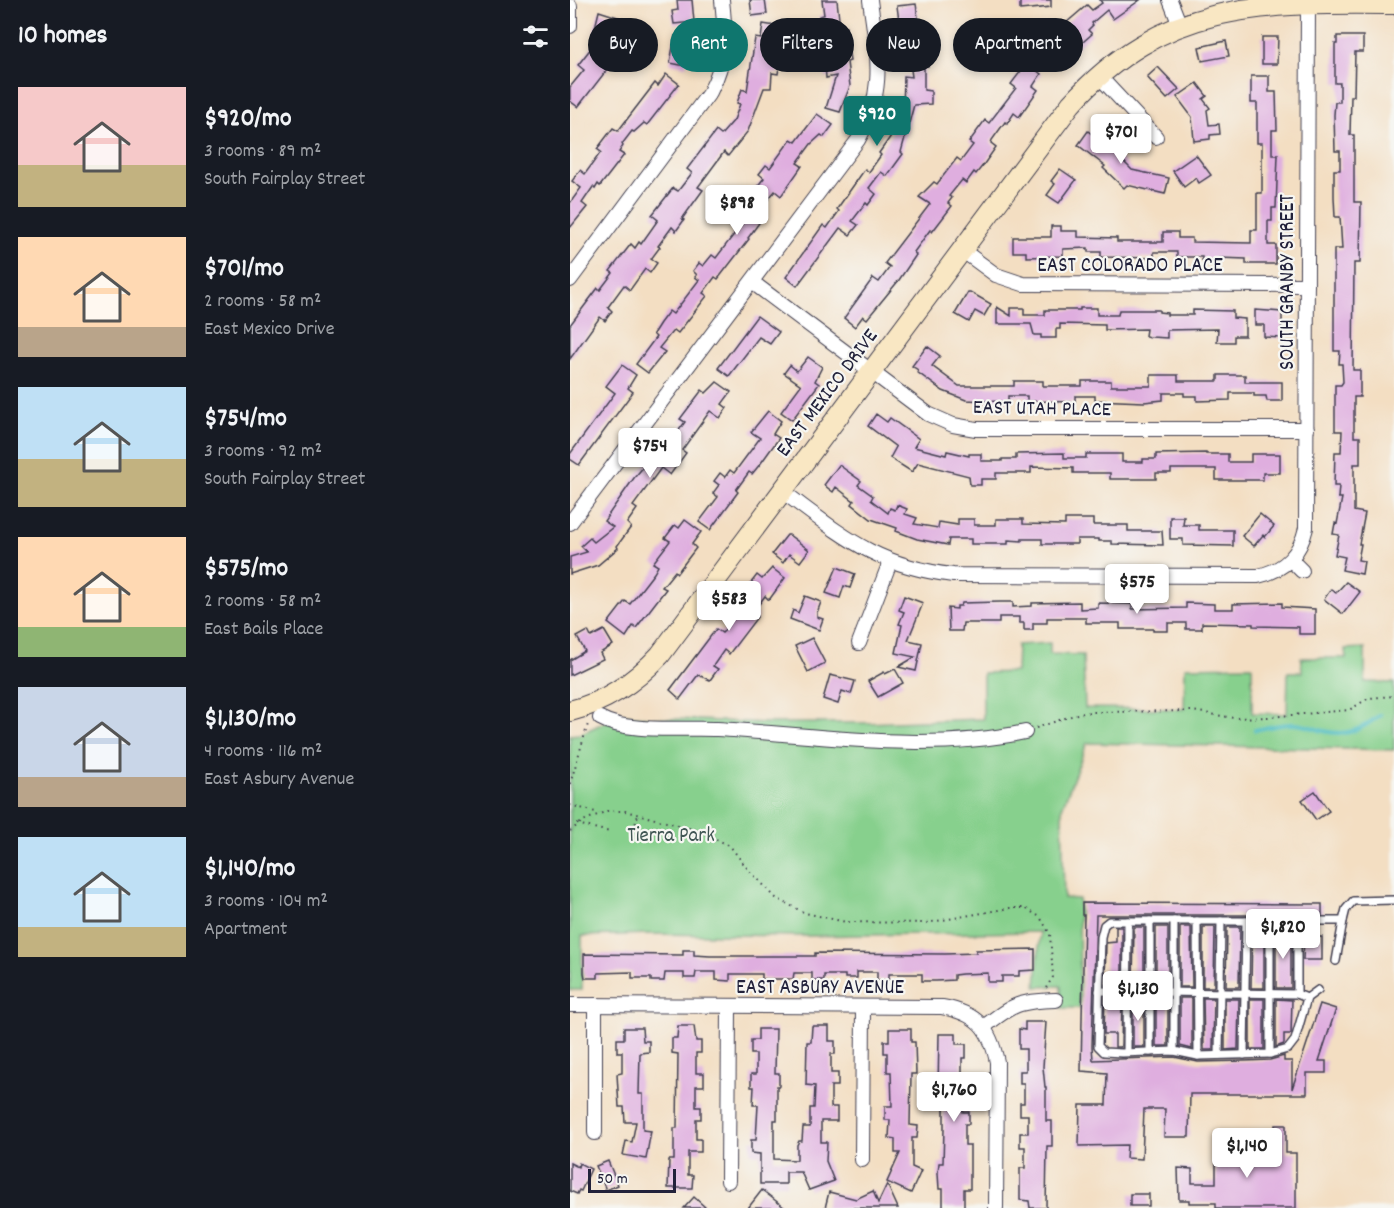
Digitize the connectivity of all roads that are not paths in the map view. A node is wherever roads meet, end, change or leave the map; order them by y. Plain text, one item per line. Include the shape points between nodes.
1 (722, 0) edge
2 (870, 0) edge
3 (1170, 0) edge
4 (1308, 2) edge
5 (1394, 4) edge
6 (570, 6) edge
7 (1179, 23) junction
8 (570, 26) edge
9 (1098, 75) junction
10 (1156, 137) dead end
11 (962, 250) junction
12 (570, 280) edge
13 (752, 282) junction
14 (1307, 285) junction
15 (872, 372) junction
16 (1307, 429) junction
17 (782, 491) junction
18 (570, 523) edge
19 (1291, 560) junction
20 (890, 562) junction
21 (1302, 571) dead end
22 (858, 643) dead end
23 (570, 711) edge
24 (594, 720) road end
25 (1025, 732) road end
26 (1394, 900) edge
27 (1128, 921) junction
28 (1150, 921) junction
29 (1174, 921) junction
30 (1197, 921) junction
31 (1221, 921) junction
32 (1246, 921) junction
33 (1270, 921) junction
34 (1297, 921) junction
35 (1343, 921) junction
36 (1336, 962) dead end
37 (1318, 990) dead end
38 (1099, 991) junction
39 (1127, 991) junction
40 (1150, 992) junction
41 (1174, 992) junction
42 (1198, 992) junction
43 (1220, 993) junction
44 (1245, 993) junction
45 (1270, 993) junction
46 (1297, 994) junction
47 (1307, 998) junction
48 (1052, 1000) road end
49 (570, 1005) edge
50 (595, 1005) junction
51 (729, 1006) junction
52 (863, 1007) junction
53 (984, 1027) junction
54 (1174, 1051) junction
55 (1127, 1052) junction
56 (1150, 1052) junction
57 (1270, 1054) junction
58 (1220, 1055) junction
59 (1244, 1055) junction
60 (1198, 1056) junction
61 (595, 1133) dead end
62 (862, 1160) dead end
63 (728, 1182) dead end
64 (996, 1208) edge

1 - 12 street via 725,48 710,92
2 - 13 street via 879,67 868,123
3 - 7 street
4 - 5 street, EAST MEXICO DRIVE
4 - 7 street, EAST MEXICO DRIVE via 1233,9
4 - 14 street, SOUTH GRANBY STREET
6 - 8 street
7 - 9 street, EAST MEXICO DRIVE via 1132,48
9 - 10 street
9 - 11 street, EAST MEXICO DRIVE via 1071,104
11 - 14 street, EAST COLORADO PLACE via 996,275 1023,284
11 - 15 street, EAST MEXICO DRIVE
13 - 15 street, EAST UTAH PLACE
13 - 18 street
14 - 16 street, SOUTH GRANBY STREET
15 - 16 street, EAST UTAH PLACE via 928,414 966,428
15 - 17 street, EAST MEXICO DRIVE
16 - 19 street, SOUTH GRANBY STREET via 1306,528
17 - 20 street via 850,541
17 - 23 street, EAST MEXICO DRIVE via 660,655 617,692
19 - 20 street via 1280,569 1258,576 952,575
19 - 21 street
20 - 22 street
24 - 25 street via 632,727 716,729 848,740 948,741
26 - 35 lane via 1353,901
27 - 28 lane
27 - 38 lane via 1109,921 1104,925
27 - 39 lane
28 - 29 lane
28 - 40 lane
29 - 30 lane
29 - 41 lane
30 - 31 lane
30 - 42 lane
31 - 32 lane
31 - 43 lane
32 - 33 lane
32 - 44 lane
33 - 34 lane
33 - 45 lane
34 - 35 lane
34 - 46 lane
35 - 36 lane
37 - 47 lane
38 - 39 lane
38 - 55 lane via 1098,1046 1104,1052
39 - 40 lane
39 - 55 lane
40 - 41 lane
40 - 56 lane
41 - 42 lane
41 - 54 lane
42 - 43 lane
42 - 60 lane
43 - 44 lane
43 - 58 lane
44 - 45 lane
44 - 59 lane
45 - 46 lane
45 - 57 lane
46 - 47 lane
47 - 57 lane via 1295,1040 1288,1049
48 - 53 street via 1016,1004
49 - 50 street, EAST ASBURY AVENUE
50 - 51 street, EAST ASBURY AVENUE
50 - 61 street
51 - 52 street, EAST ASBURY AVENUE
51 - 63 street
52 - 53 street, EAST ASBURY AVENUE via 950,1008 969,1014
52 - 62 street
53 - 64 street via 993,1042 997,1062
54 - 56 lane
54 - 60 lane
55 - 56 lane
57 - 59 lane
58 - 59 lane
58 - 60 lane

